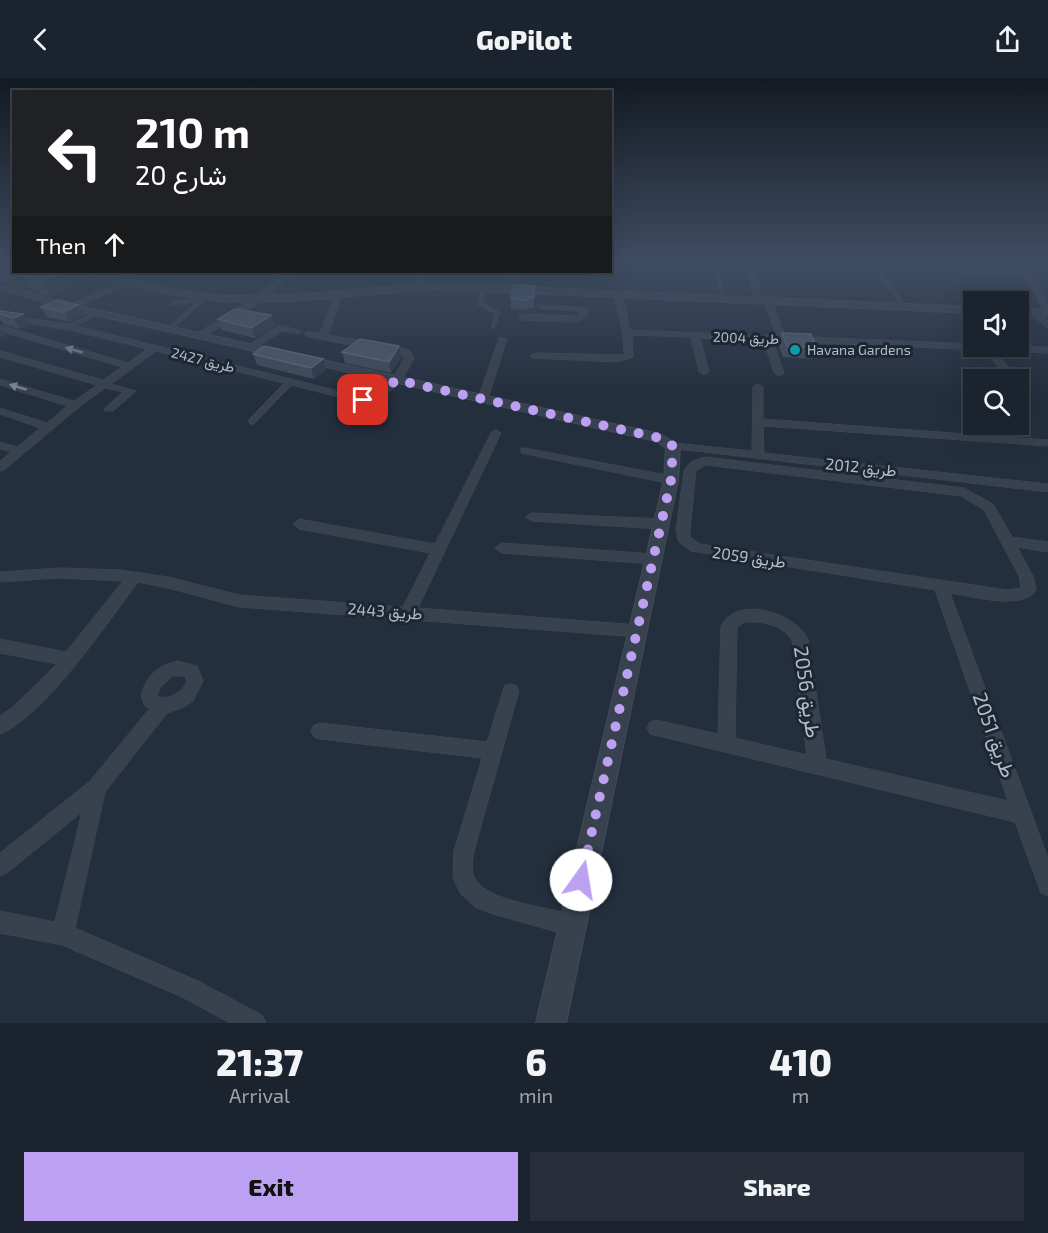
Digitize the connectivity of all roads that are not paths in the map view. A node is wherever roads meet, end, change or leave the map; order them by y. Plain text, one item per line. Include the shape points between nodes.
1 (69, 305) edge
2 (196, 305) edge
3 (249, 305) edge
4 (335, 305) edge
5 (483, 305) edge
6 (620, 305) edge
7 (766, 305) edge
8 (867, 305) edge
9 (72, 306) joint
10 (542, 307) joint
11 (905, 307) joint
12 (963, 310) edge
13 (99, 312) junction
14 (1048, 312) edge
15 (1029, 313) edge
16 (1034, 313) junction
17 (522, 317) dead end
18 (542, 318) junction
19 (1, 320) edge
20 (1048, 325) edge
21 (493, 326) dead end
22 (69, 327) junction
23 (169, 328) junction
24 (625, 332) junction
25 (199, 336) junction
26 (696, 336) junction
27 (323, 337) junction
28 (503, 339) dead end
29 (768, 339) junction
30 (782, 339) junction
31 (560, 346) dead end
32 (251, 347) junction
33 (963, 347) edge
34 (155, 348) junction
35 (1029, 349) edge
36 (1048, 350) edge
37 (0, 354) edge
38 (535, 356) dead end
39 (560, 357) junction
40 (994, 357) edge
41 (130, 366) junction
42 (1004, 369) edge
43 (704, 372) dead end
44 (779, 373) dead end
45 (396, 380) junction
46 (0, 382) edge
47 (290, 382) junction
48 (105, 385) junction
49 (758, 387) dead end
50 (483, 399) junction
51 (75, 405) junction
52 (109, 409) dead end
53 (0, 411) edge
54 (252, 421) dead end
55 (758, 422) junction
56 (48, 428) junction
57 (495, 433) dead end
58 (1048, 443) edge
59 (0, 445) edge
60 (673, 446) junction
61 (19, 451) junction
62 (525, 452) dead end
63 (758, 455) junction
64 (0, 467) edge
65 (671, 480) junction
66 (1048, 488) edge
67 (532, 517) dead end
68 (299, 524) dead end
69 (661, 524) junction
70 (1007, 541) junction
71 (1048, 546) edge
72 (502, 548) dead end
73 (439, 550) junction
74 (653, 559) junction
75 (0, 577) edge
76 (134, 577) junction
77 (940, 585) junction
78 (408, 613) junction
79 (638, 631) junction
80 (0, 646) edge
81 (71, 660) junction
82 (511, 691) dead end
83 (162, 706) dead end
84 (0, 726) edge
85 (656, 728) dead end
86 (320, 731) dead end
87 (726, 744) junction
88 (494, 750) junction
89 (818, 766) junction
90 (97, 788) junction
91 (1023, 814) junction
92 (0, 866) edge
93 (1048, 886) edge
94 (0, 922) edge
95 (571, 925) junction
96 (63, 934) junction
97 (254, 1023) edge
98 (551, 1023) edge

1 - 9 street
2 - 23 lane
3 - 25 street
4 - 27 street
5 - 21 lane via 498,314
6 - 24 street
7 - 30 street
8 - 11 street
9 - 13 street
10 - 18 street
10 - 18 street via 584,311 581,319 559,322
11 - 12 street
13 - 22 lane
13 - 23 street
14 - 16 street
15 - 16 street
16 - 20 street
17 - 18 street
19 - 22 street, طريق 2427 via 18,317
41 -> 19 street
22 - 34 street, طريق 2427
23 - 25 street
24 - 26 street, طريق 2004
24 - 39 street via 630,348 625,358
25 - 32 street
26 - 29 street, طريق 2004
26 - 43 street
27 - 32 street via 280,328
27 - 45 street via 405,351 410,358
28 - 50 street
29 - 30 street, طريق 2004
29 - 44 street
30 - 33 street, طريق 2004
31 - 39 street
32 - 45 street
34 - 41 street
34 - 47 street, طريق 2427
35 - 36 street, طريق 2004
37 - 48 street
38 - 39 street
40 - 42 street
41 - 48 street
45 - 47 street, طريق 2427 via 378,396 363,400
45 - 50 street
51 -> 46 street
47 - 54 lane
48 - 51 street
48 - 52 street via 131,391
49 - 55 street
50 - 60 street via 660,438
51 - 56 street
53 - 56 street
55 - 58 street
55 - 63 street
56 - 61 street
57 - 73 street
59 - 61 street
60 - 63 street, طريق 2012
60 - 65 street
61 - 64 street
62 - 65 street
63 - 66 street, طريق 2012
65 - 69 street
67 - 69 street
68 - 73 street
69 - 74 street
70 - 71 street
70 - 77 street, طريق 2059 via 1029,583 1024,594 1007,596
70 - 77 street, طريق 2059 via 989,507 974,496 954,490 710,461 690,470 683,535 696,548
72 - 74 street
73 - 78 street
74 - 79 street
75 - 76 street, طريق 2443 via 54,573
76 - 78 street, طريق 2443 via 227,600
76 - 81 street
77 - 91 street, طريق 2051
78 - 79 street, طريق 2443
79 - 95 street
80 - 81 street
81 - 84 street via 20,713
82 - 88 street
83 - 90 street
85 - 87 street, طريق 2056
86 - 88 street
87 - 89 street, طريق 2056
87 - 89 street, طريق 2056 via 729,626 743,616 779,620 795,630 800,639
88 - 95 street via 462,860 464,879 481,900
89 - 91 street, طريق 2056
90 - 92 street
90 - 96 street
91 - 93 street, طريق 2051
94 - 96 street
95 - 98 street
96 - 97 street via 190,989

